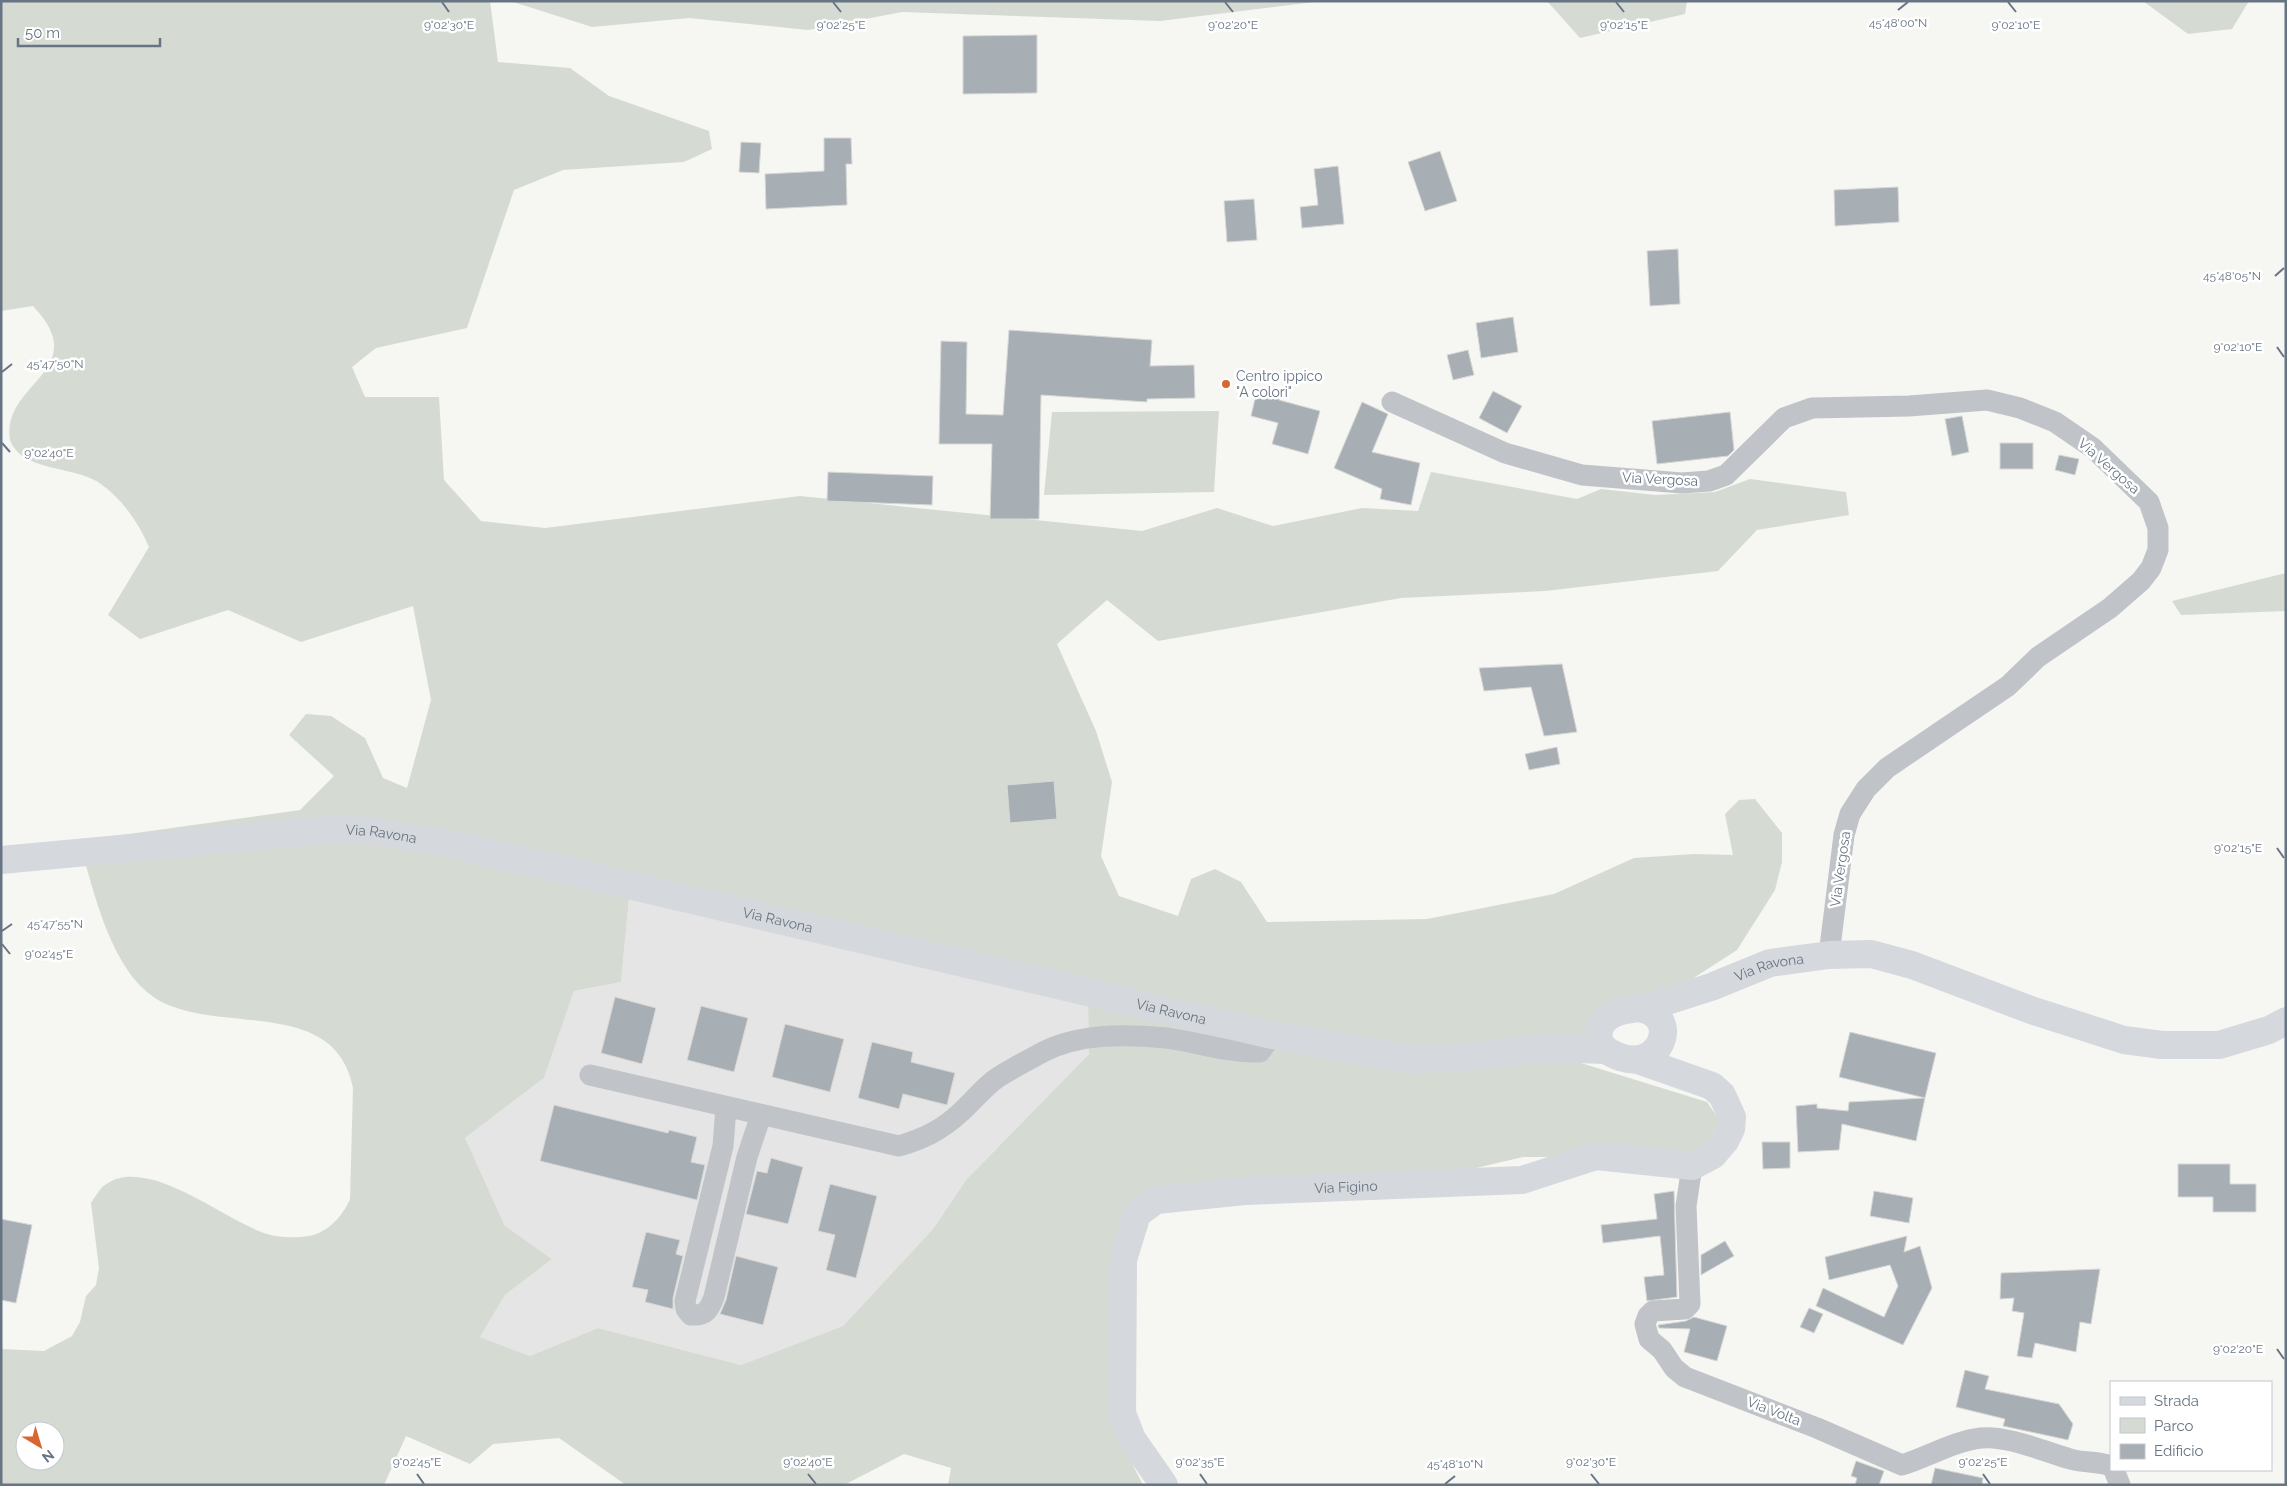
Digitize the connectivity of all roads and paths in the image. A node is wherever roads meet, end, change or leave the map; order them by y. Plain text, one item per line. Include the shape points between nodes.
1 (1392, 402) dead end
2 (1, 860) edge
3 (1829, 955) junction
4 (1711, 987) junction
5 (1645, 1008) junction
6 (2286, 1021) edge
7 (1272, 1035) junction
8 (1663, 1038) junction
9 (1602, 1039) junction
10 (1638, 1060) junction
11 (1673, 1071) junction
12 (590, 1075) dead end
13 (726, 1107) junction
14 (761, 1115) junction
15 (1692, 1166) junction
16 (701, 1235) junction
17 (728, 1241) junction
18 (2110, 1466) edge
19 (2114, 1471) edge
20 (1164, 1485) edge
21 (2120, 1485) edge

1 - 3 street, Via Vergosa via 1505,453 1582,475 1682,483 1709,482 1726,475 1784,418 1812,408 1987,400 2020,408 2055,422 2093,448 2149,502 2158,528 2158,550 2151,568 2141,581 2110,608 2038,658 2000,691 1887,768 1866,789 1850,814 1844,835
2 - 7 street, Via Ravona via 278,833 333,829 374,831 456,845
3 - 4 street, Via Ravona via 1770,963
3 - 6 street, Via Ravona via 1871,954 1912,965 2031,1010 2124,1040 2162,1045 2219,1045 2269,1030
4 - 5 street, Via Ravona
4 - 8 street, Via Ravona
5 - 8 street via 1658,1021
5 - 9 street via 1616,1012
7 - 9 street, Via Ravona via 1408,1058 1457,1058
7 - 14 street via 1260,1052 1240,1052 1167,1038 1085,1038 1044,1051 996,1079 959,1114 925,1139 899,1146
8 - 10 street via 1658,1050
8 - 11 street
9 - 10 street via 1619,1057
10 - 11 street
11 - 15 street via 1712,1086 1722,1095 1732,1117 1725,1141 1713,1154
12 - 13 street
13 - 14 street
13 - 16 street via 723,1146
14 - 17 street
15 - 18 street, Via Volta via 1686,1206 1690,1304 1685,1309 1653,1311 1645,1324 1649,1339 1662,1350 1674,1368 1710,1387 1902,1465 1982,1438 2002,1440 2086,1464
15 - 20 street, Via Figino via 1596,1156 1522,1180 1245,1191 1156,1200 1137,1214 1123,1260 1122,1413 1132,1439
16 - 17 street
16 - 17 street via 685,1301 691,1315 701,1316 708,1311
19 - 21 street

